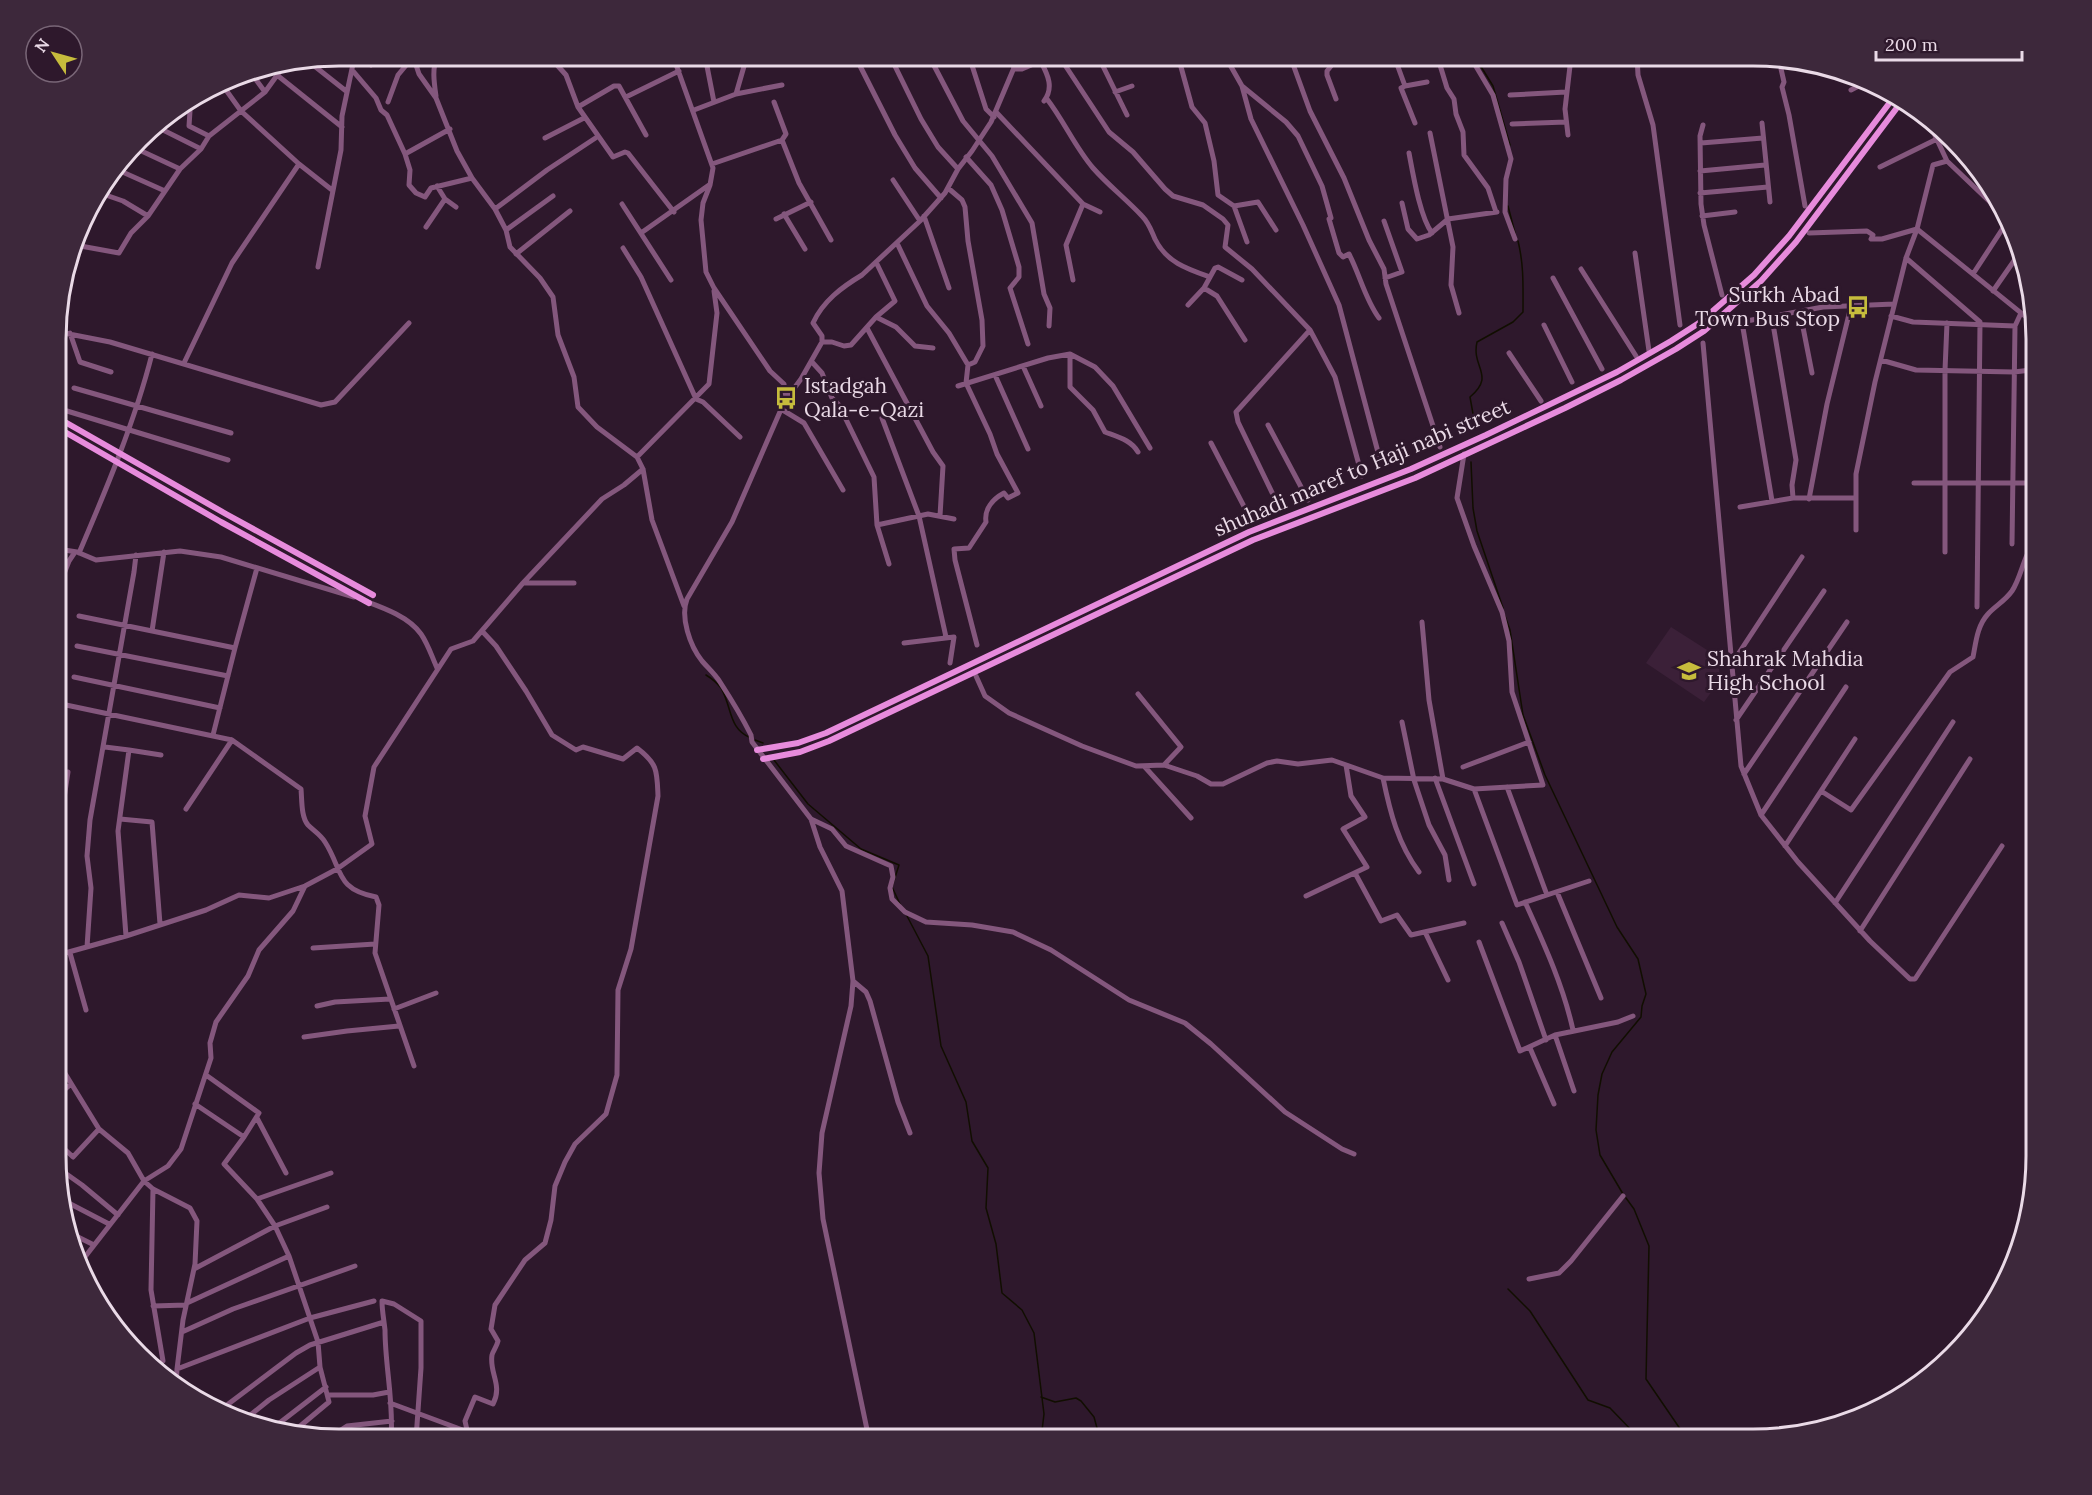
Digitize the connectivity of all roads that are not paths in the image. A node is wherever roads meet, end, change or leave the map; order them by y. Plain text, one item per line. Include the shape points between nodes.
1 (353, 66) edge
2 (405, 66) edge
3 (416, 66) edge
4 (434, 66) edge
5 (558, 66) edge
6 (677, 66) edge
7 (707, 66) edge
8 (745, 66) edge
9 (860, 66) edge
10 (895, 66) edge
11 (934, 66) edge
12 (972, 66) edge
13 (1013, 66) edge
14 (1015, 66) edge
15 (1030, 66) edge
16 (1043, 66) edge
17 (1066, 66) edge
18 (1103, 66) edge
19 (1181, 66) edge
20 (1231, 66) edge
21 (1294, 66) edge
22 (1331, 66) edge
23 (1397, 66) edge
24 (1440, 66) edge
25 (1476, 66) edge
26 (1570, 66) edge
27 (1638, 66) edge
28 (315, 67) edge
29 (1781, 68) edge
30 (1015, 69) junction
31 (353, 70) junction
32 (679, 71) junction
33 (279, 72) edge
34 (277, 75) junction
35 (255, 79) edge
36 (1427, 82) dead end
37 (782, 85) dead end
38 (1132, 86) dead end
39 (1242, 86) junction
40 (1404, 86) junction
41 (1857, 87) edge
42 (226, 90) edge
43 (1851, 90) dead end
44 (346, 91) junction
45 (265, 92) junction
46 (1115, 92) junction
47 (1566, 92) junction
48 (736, 94) junction
49 (1510, 95) dead end
50 (626, 97) junction
51 (436, 98) junction
52 (1336, 99) dead end
53 (388, 102) dead end
54 (714, 102) junction
55 (774, 102) dead end
56 (1890, 103) edge
57 (578, 107) junction
58 (1897, 107) edge
59 (694, 110) junction
60 (189, 111) edge
61 (241, 111) junction
62 (995, 114) junction
63 (1127, 115) dead end
64 (584, 118) junction
65 (1566, 122) junction
66 (1414, 123) dead end
67 (1762, 123) dead end
68 (1512, 124) dead end
69 (1703, 125) dead end
70 (342, 127) junction
71 (450, 129) junction
72 (163, 130) edge
73 (1430, 133) dead end
74 (646, 135) dead end
75 (1568, 135) dead end
76 (209, 136) junction
77 (597, 137) junction
78 (546, 138) dead end
79 (1763, 138) junction
80 (1937, 139) joint
81 (782, 140) junction
82 (980, 141) junction
83 (1701, 143) junction
84 (201, 149) junction
85 (141, 151) edge
86 (1409, 153) dead end
87 (405, 154) junction
88 (966, 157) junction
89 (1947, 161) junction
90 (299, 164) junction
91 (712, 164) junction
92 (1765, 165) junction
93 (1880, 167) dead end
94 (180, 169) junction
95 (958, 169) junction
96 (1700, 171) junction
97 (123, 172) edge
98 (472, 177) junction
99 (893, 180) dead end
100 (710, 185) junction
101 (437, 186) junction
102 (1768, 187) junction
103 (948, 189) junction
104 (332, 190) junction
105 (165, 191) junction
106 (1700, 193) junction
107 (107, 195) edge
108 (553, 196) dead end
109 (941, 198) junction
110 (445, 200) junction
111 (1988, 200) edge
112 (811, 202) junction
113 (1770, 202) dead end
114 (622, 204) dead end
115 (1083, 204) junction
116 (1402, 204) dead end
117 (1234, 206) junction
118 (1805, 206) dead end
119 (456, 207) dead end
120 (495, 209) junction
121 (570, 211) dead end
122 (674, 212) junction
123 (1100, 212) dead end
124 (1496, 212) junction
125 (1505, 212) junction
126 (1735, 212) dead end
127 (784, 214) junction
128 (148, 216) junction
129 (1702, 216) junction
130 (922, 218) junction
131 (776, 219) dead end
132 (1448, 219) junction
133 (1384, 221) dead end
134 (426, 227) dead end
135 (1917, 229) junction
136 (2003, 229) edge
137 (506, 230) junction
138 (1276, 230) dead end
139 (641, 233) junction
140 (1432, 233) junction
141 (1809, 233) dead end
142 (1515, 239) dead end
143 (831, 240) dead end
144 (1247, 242) dead end
145 (897, 243) junction
146 (82, 246) edge
147 (623, 248) dead end
148 (805, 249) dead end
149 (1635, 253) dead end
150 (516, 254) junction
151 (1906, 258) junction
152 (2015, 260) edge
153 (876, 262) junction
154 (318, 267) dead end
155 (1581, 270) dead end
156 (1973, 274) junction
157 (1210, 278) junction
158 (1385, 278) junction
159 (1553, 278) dead end
160 (671, 280) dead end
161 (1073, 280) dead end
162 (1242, 280) dead end
163 (714, 288) junction
164 (949, 288) dead end
165 (1204, 288) junction
166 (1994, 291) junction
167 (1722, 295) dead end
168 (1894, 304) junction
169 (1188, 305) dead end
170 (1851, 306) junction
171 (1800, 312) junction
172 (1459, 313) dead end
173 (2021, 313) junction
174 (1891, 316) junction
175 (2025, 316) edge
176 (876, 317) junction
177 (1379, 318) dead end
178 (1772, 318) junction
179 (1742, 322) junction
180 (1947, 322) junction
181 (409, 323) dead end
182 (1730, 324) dead end
183 (1981, 324) junction
184 (1544, 325) dead end
185 (1680, 325) dead end
186 (1049, 326) dead end
187 (2015, 326) junction
188 (867, 328) junction
189 (1310, 330) junction
190 (66, 333) edge
191 (70, 333) junction
192 (1245, 340) dead end
193 (822, 342) junction
194 (1028, 344) dead end
195 (1703, 344) dead end
196 (933, 348) dead end
197 (1649, 351) dead end
198 (1509, 353) dead end
199 (152, 354) junction
200 (1070, 354) junction
201 (1636, 356) dead end
202 (1881, 360) junction
203 (812, 362) junction
204 (184, 363) junction
205 (968, 365) junction
206 (1023, 366) junction
207 (1602, 369) dead end
208 (1945, 370) junction
209 (1981, 371) junction
210 (2026, 371) edge
211 (111, 372) dead end
212 (2014, 372) junction
213 (1812, 373) dead end
214 (995, 375) junction
215 (1572, 382) dead end
216 (966, 383) junction
217 (958, 386) dead end
218 (74, 387) dead end
219 (786, 398) junction
220 (696, 399) junction
221 (1541, 401) dead end
222 (136, 406) junction
223 (1041, 406) dead end
224 (782, 409) junction
225 (67, 411) dead end
226 (882, 418) dead end
227 (66, 423) edge
228 (1268, 425) dead end
229 (128, 430) junction
230 (66, 433) edge
231 (231, 433) dead end
232 (740, 437) dead end
233 (1210, 443) dead end
234 (1440, 447) dead end
235 (1150, 448) dead end
236 (1028, 449) dead end
237 (1138, 452) dead end
238 (119, 453) junction
239 (1464, 454) junction
240 (1379, 456) dead end
241 (637, 457) junction
242 (228, 460) dead end
243 (116, 462) junction
244 (643, 469) junction
245 (1362, 476) dead end
246 (1914, 483) dead end
247 (1946, 483) junction
248 (1979, 483) junction
249 (2026, 483) edge
250 (2013, 484) junction
251 (843, 490) dead end
252 (1793, 498) junction
253 (1855, 498) junction
254 (1809, 499) junction
255 (1308, 500) dead end
256 (1772, 501) junction
257 (1740, 507) dead end
258 (1280, 509) dead end
259 (919, 516) junction
260 (940, 516) junction
261 (1250, 518) dead end
262 (954, 519) dead end
263 (876, 525) junction
264 (1856, 530) dead end
265 (2012, 544) dead end
266 (66, 551) edge
267 (164, 552) junction
268 (1945, 552) dead end
269 (77, 553) junction
270 (136, 555) junction
271 (1802, 557) dead end
272 (2026, 558) edge
273 (889, 564) dead end
274 (257, 568) junction
275 (66, 569) edge
276 (523, 583) junction
277 (574, 583) dead end
278 (1824, 591) dead end
279 (374, 595) dead end
280 (369, 603) junction
281 (684, 606) junction
282 (1977, 607) dead end
283 (79, 616) dead end
284 (1422, 622) dead end
285 (1846, 622) dead end
286 (125, 626) junction
287 (152, 631) junction
288 (482, 632) junction
289 (946, 637) junction
290 (904, 643) dead end
291 (976, 645) dead end
292 (77, 646) dead end
293 (235, 648) junction
294 (119, 655) junction
295 (950, 663) dead end
296 (1731, 665) junction
297 (437, 668) junction
298 (228, 676) junction
299 (976, 676) dead end
300 (74, 677) dead end
301 (114, 686) junction
302 (1846, 687) dead end
303 (1138, 694) dead end
304 (66, 705) dead end
305 (220, 708) junction
306 (110, 716) junction
307 (1736, 720) junction
308 (1402, 722) dead end
309 (1953, 722) dead end
310 (213, 735) junction
311 (1855, 739) dead end
312 (232, 740) junction
313 (1529, 742) junction
314 (105, 747) junction
315 (129, 750) junction
316 (757, 750) junction
317 (161, 755) dead end
318 (763, 759) junction
319 (1970, 759) dead end
320 (1164, 765) junction
321 (1346, 765) junction
322 (1144, 766) junction
323 (1463, 767) dead end
324 (68, 772) dead end
325 (1744, 774) junction
326 (1383, 778) junction
327 (1435, 778) junction
328 (1443, 778) junction
329 (1414, 780) junction
330 (66, 785) edge
331 (1507, 787) junction
332 (1474, 789) junction
333 (1821, 791) junction
334 (186, 809) dead end
335 (1761, 815) junction
336 (1191, 818) dead end
337 (120, 819) junction
338 (811, 819) junction
339 (1785, 846) junction
340 (2002, 846) dead end
341 (337, 869) junction
342 (1419, 872) dead end
343 (1355, 873) junction
344 (1449, 880) dead end
345 (1589, 881) dead end
346 (1474, 884) dead end
347 (305, 886) junction
348 (1557, 892) junction
349 (1547, 895) junction
350 (1306, 896) dead end
351 (1525, 902) junction
352 (1835, 903) junction
353 (1464, 922) dead end
354 (1502, 923) dead end
355 (160, 924) junction
356 (1860, 931) junction
357 (1425, 932) junction
358 (126, 936) junction
359 (1479, 942) dead end
360 (375, 944) junction
361 (87, 947) junction
362 (313, 948) dead end
363 (70, 953) junction
364 (66, 954) edge
365 (1448, 980) dead end
366 (853, 981) junction
367 (436, 993) dead end
368 (1601, 998) dead end
369 (390, 999) junction
370 (317, 1006) dead end
371 (394, 1009) junction
372 (86, 1010) dead end
373 (1634, 1016) dead end
374 (399, 1026) junction
375 (1573, 1030) junction
376 (1555, 1035) junction
377 (304, 1037) dead end
378 (1546, 1040) junction
379 (1530, 1048) junction
380 (414, 1066) dead end
381 (66, 1076) edge
382 (206, 1076) junction
383 (71, 1084) junction
384 (66, 1088) edge
385 (1574, 1091) dead end
386 (195, 1104) junction
387 (1554, 1104) dead end
388 (257, 1118) junction
389 (99, 1129) junction
390 (910, 1133) dead end
391 (244, 1137) junction
392 (66, 1150) edge
393 (1354, 1154) dead end
394 (286, 1173) dead end
395 (332, 1173) dead end
396 (67, 1174) edge
397 (144, 1181) junction
398 (153, 1189) junction
399 (1623, 1196) dead end
400 (256, 1198) junction
401 (70, 1204) edge
402 (327, 1207) dead end
403 (118, 1215) junction
404 (109, 1224) junction
405 (275, 1226) junction
406 (78, 1237) edge
407 (94, 1245) junction
408 (289, 1256) junction
409 (85, 1257) edge
410 (355, 1266) dead end
411 (194, 1269) junction
412 (1529, 1279) dead end
413 (300, 1285) junction
414 (374, 1301) dead end
415 (187, 1304) junction
416 (153, 1306) junction
417 (310, 1318) junction
418 (384, 1322) junction
419 (182, 1332) junction
420 (318, 1342) junction
421 (160, 1362) edge
422 (320, 1367) junction
423 (177, 1369) junction
424 (177, 1376) edge
425 (326, 1388) junction
426 (389, 1392) junction
427 (328, 1395) junction
428 (390, 1403) junction
429 (227, 1405) edge
430 (417, 1413) junction
431 (251, 1415) edge
432 (392, 1421) junction
433 (280, 1423) edge
434 (299, 1426) edge
435 (342, 1429) edge
436 (392, 1429) edge
437 (416, 1429) edge
438 (460, 1429) edge
439 (467, 1429) edge
440 (867, 1429) edge

1 - 31 street
2 - 53 street
3 - 51 street
4 - 51 street
5 - 57 street via 566,75
6 - 32 street
7 - 54 street
8 - 48 street
9 - 109 street via 915,168
10 - 95 street via 938,147
11 - 82 street via 963,121
12 - 62 street via 986,109
13 - 30 street
14 - 30 street
15 - 30 street
16 - 157 street via 1050,84 1045,101 1056,111 1092,166 1151,226 1166,255 1188,270
17 - 189 street via 1109,132 1173,196 1203,205 1223,219 1228,225 1225,247 1252,269
18 - 46 street
19 - 117 street via 1192,107 1205,123 1218,195
20 - 39 street
21 - 158 street
22 - 52 street via 1327,75
23 - 40 street
24 - 124 street via 1455,99 1464,155 1488,188
25 - 125 street via 1493,95 1511,159
26 - 47 street
27 - 185 street via 1653,125
28 - 44 street
29 - 118 street
30 - 62 street
31 - 44 street
31 - 87 street via 387,115
32 - 50 street
32 - 59 street
33 - 34 street
34 - 45 street
34 - 70 street
35 - 45 street
36 - 40 street
37 - 48 street
38 - 46 street
39 - 177 street via 1298,136 1322,186 1339,253 1343,257 1349,254 1354,262
39 - 240 street via 1251,119 1339,305
40 - 66 street via 1401,88
41 - 43 street
42 - 61 street
44 - 70 street
45 - 61 street
46 - 63 street
47 - 49 street
47 - 65 street
48 - 54 street
50 - 57 street via 621,88 614,86
50 - 74 street
51 - 71 street
54 - 59 street
55 - 81 street via 786,134
56 - 316 main road, shuhadi maref to Haji nabi street via 1789,236 1754,274 1699,323 1644,357 1411,469 1249,532 826,733 798,743
57 - 64 street
58 - 239 main road via 1796,242 1761,281 1704,331 1621,380
59 - 91 street
60 - 76 street via 189,126
61 - 76 street
61 - 90 street
62 - 82 street
62 - 115 street
64 - 77 street
64 - 78 street
65 - 68 street
65 - 75 street
67 - 79 street
69 - 83 street
70 - 104 street
71 - 87 street
71 - 98 street
72 - 84 street
73 - 132 street
76 - 84 street
77 - 120 street
77 - 122 street via 613,157 628,153
79 - 83 street
79 - 92 street
80 - 89 street
80 - 93 street
81 - 91 street
81 - 112 street
82 - 88 street
82 - 186 street via 1032,223 1050,308
83 - 96 street
84 - 94 street
85 - 94 street
86 - 140 street
87 - 101 street via 409,185 416,193 425,197
88 - 95 street
88 - 194 street via 990,185 1002,210 1019,267 1019,277 1010,288
89 - 111 street
89 - 135 street via 1933,165
90 - 104 street
90 - 204 street via 232,263
91 - 100 street
92 - 96 street
92 - 102 street
94 - 105 street
95 - 103 street
96 - 106 street
97 - 105 street
98 - 101 street
98 - 120 street
99 - 130 street
100 - 122 street
100 - 163 street via 701,220 706,272
101 - 110 street
102 - 106 street
102 - 113 street
103 - 109 street
103 - 205 street via 965,207 981,320 983,346 975,362
104 - 154 street
105 - 128 street
106 - 129 street
107 - 128 street
108 - 137 street
109 - 130 street
110 - 119 street
110 - 134 street
112 - 127 street
112 - 143 street
114 - 139 street
115 - 123 street
115 - 161 street via 1066,245
116 - 140 street via 1414,237
117 - 138 street via 1258,202
117 - 144 street
120 - 137 street
121 - 150 street
122 - 139 street
124 - 125 street
124 - 132 street
125 - 142 street
126 - 129 street
127 - 131 street
127 - 148 street
128 - 146 street via 119,253
129 - 167 street
130 - 145 street
130 - 164 street
132 - 140 street
132 - 172 street via 1453,247 1451,285
133 - 158 street via 1402,272
135 - 141 street via 1882,239 1871,239 1873,235 1867,231
135 - 151 street
135 - 156 street
136 - 156 street
137 - 150 street via 510,248
139 - 160 street
145 - 153 street
145 - 205 street via 927,306
147 - 220 street
149 - 197 street
150 - 241 street via 553,297 558,335 574,377 578,408
151 - 168 street
151 - 183 street
152 - 166 street
153 - 176 street via 895,301
153 - 193 street via 816,315 813,323
155 - 201 street
156 - 166 street
157 - 162 street via 1218,267
157 - 165 street
158 - 234 street
159 - 207 street
163 - 219 street via 770,371 784,384
163 - 220 street via 717,313 710,384
165 - 169 street
165 - 192 street via 1217,296
166 - 173 street
168 - 170 street
168 - 174 street
170 - 171 street
170 - 254 street
171 - 178 street
171 - 213 street
173 - 175 street
173 - 187 street
174 - 180 street via 1913,322
174 - 202 street
176 - 188 street
176 - 196 street via 896,327 915,346
178 - 179 street
178 - 252 street via 1796,460
179 - 182 street
179 - 256 street
180 - 183 street
180 - 208 street
181 - 204 street via 335,402 328,404
183 - 187 street
183 - 209 street
184 - 215 street
187 - 212 street
188 - 193 street via 850,345
188 - 260 street via 943,464
189 - 245 street via 1335,377
189 - 258 street via 1236,412
190 - 191 street
191 - 199 street
191 - 211 street via 80,362
193 - 203 street
195 - 296 street
198 - 221 street
199 - 204 street
199 - 222 street
200 - 206 street
200 - 235 street via 1095,367 1113,387
200 - 237 street via 1070,387 1093,410 1105,432 1128,442
202 - 208 street via 1916,370
202 - 253 street via 1856,474
203 - 219 street
203 - 263 street via 822,373 870,466
205 - 216 street
206 - 214 street
206 - 223 street
208 - 209 street
208 - 247 street
209 - 212 street
209 - 248 street
210 - 212 street
212 - 250 street
214 - 216 street
214 - 236 street
216 - 217 street
216 - 291 street via 1018,493 1008,498 1004,493 997,497 969,548 954,549
218 - 222 street
219 - 224 street
220 - 232 street
220 - 241 street
222 - 229 street
222 - 231 street
224 - 251 street via 804,423
224 - 281 street via 732,522
225 - 229 street
226 - 259 street
227 - 238 main road
228 - 255 street
229 - 238 street
229 - 242 street
230 - 243 main road
233 - 261 street
238 - 243 street
238 - 279 main road
239 - 313 street via 1457,498 1502,612 1509,641 1512,693
239 - 318 main road via 1415,478 1253,540 830,741
241 - 244 street
243 - 269 street
243 - 280 main road
244 - 276 street via 602,499
244 - 281 street via 652,520
246 - 247 street
247 - 248 street
247 - 268 street
248 - 250 street
248 - 282 street
249 - 250 street
250 - 265 street
252 - 254 street
252 - 256 street
253 - 254 street
253 - 264 street
256 - 257 street
259 - 260 street
259 - 263 street
259 - 289 street
260 - 262 street
263 - 273 street
266 - 269 street
267 - 270 street
267 - 274 street via 221,557
267 - 287 street
269 - 270 street via 96,560
269 - 275 street
270 - 286 street
271 - 296 street
272 - 333 street via 2013,590 1978,628 1973,657 1950,672 1851,810
274 - 280 street
274 - 293 street
276 - 277 street
276 - 288 street
278 - 307 street
280 - 297 street via 414,626
281 - 316 street via 693,646 719,680
283 - 286 street
284 - 328 street via 1429,700
285 - 325 street
286 - 287 street
286 - 294 street
287 - 293 street
288 - 297 street via 473,641 451,649
288 - 439 street via 496,646 552,735 576,750 582,747 623,759 637,748 657,770 658,796 632,949 618,990 617,1075 606,1114 575,1144 565,1162 555,1186 545,1243 525,1260 495,1305 491,1329 498,1341 492,1356 498,1385 496,1398 493,1404 475,1397 465,1421
289 - 290 street
289 - 295 street via 954,637
292 - 294 street
293 - 298 street
294 - 298 street
294 - 301 street
296 - 307 street
297 - 341 street via 374,767 365,816 372,844
298 - 305 street
299 - 322 street via 985,696 1010,713 1082,746
300 - 301 street
301 - 305 street
301 - 306 street
302 - 335 street
303 - 320 street via 1181,747
304 - 306 street
305 - 310 street
306 - 310 street
306 - 314 street
307 - 325 street
308 - 329 street
309 - 352 street
310 - 312 street
311 - 333 street
312 - 334 street
312 - 341 street via 301,789 306,824 325,841
313 - 323 street
313 - 331 street via 1543,785
314 - 315 street
314 - 361 street via 90,820
315 - 317 street
315 - 337 street
316 - 318 street
318 - 338 street
319 - 356 street
320 - 321 street via 1211,784 1223,784 1277,761 1298,764 1332,760
320 - 322 street
321 - 326 street
321 - 343 street via 1351,796 1365,817 1343,829 1367,867
322 - 336 street
324 - 330 street
325 - 335 street
326 - 329 street
326 - 342 street via 1392,817
327 - 328 street
327 - 329 street
327 - 346 street
328 - 332 street
329 - 344 street via 1429,825 1445,855
331 - 332 street
331 - 349 street
332 - 351 street via 1516,905
333 - 339 street
335 - 339 street
337 - 355 street via 152,822
337 - 358 street
338 - 366 street via 842,891
338 - 393 street via 832,830 846,846 891,866 892,899 905,912 926,922 1013,932 1051,950 1129,1000 1185,1023 1285,1112
339 - 352 street
340 - 356 street via 1915,979 1910,979
341 - 347 street
341 - 360 street via 360,894 376,897 379,905
343 - 350 street
343 - 357 street via 1381,921 1397,915 1411,935
345 - 348 street
347 - 355 street via 269,898 240,895
347 - 382 street via 293,911 259,950 248,976 216,1022
348 - 349 street
348 - 368 street
349 - 351 street
351 - 375 street via 1553,964
352 - 356 street
353 - 357 street
354 - 378 street
355 - 358 street
357 - 365 street
358 - 361 street
359 - 379 street via 1520,1051
360 - 362 street
360 - 369 street
361 - 363 street
363 - 364 street
363 - 372 street
366 - 390 street via 870,1001
366 - 440 street via 851,1006 822,1133 819,1173 823,1219
367 - 371 street
369 - 370 street
369 - 371 street
371 - 374 street
373 - 375 street
374 - 377 street
374 - 380 street
375 - 376 street
376 - 378 street
376 - 385 street
378 - 379 street
379 - 387 street
381 - 383 street
382 - 386 street
382 - 388 street via 259,1113
383 - 384 street
383 - 389 street
386 - 391 street
386 - 397 street via 181,1149 168,1166
388 - 391 street
388 - 394 street
389 - 392 street via 73,1157
389 - 397 street via 128,1153
391 - 400 street via 224,1164
395 - 400 street
396 - 403 street
397 - 398 street
397 - 403 street
398 - 411 street via 190,1208 197,1221
398 - 416 street
399 - 412 street via 1558,1273
400 - 405 street
401 - 404 street
402 - 405 street
403 - 404 street
404 - 407 street
405 - 408 street
405 - 411 street
406 - 407 street
407 - 409 street
408 - 413 street
408 - 415 street
410 - 413 street
411 - 415 street
413 - 417 street
413 - 419 street
414 - 417 street
415 - 416 street
415 - 419 street
416 - 421 street
417 - 420 street
417 - 423 street
418 - 420 street
418 - 426 street
418 - 430 street via 382,1301 421,1321
419 - 423 street
420 - 422 street
420 - 429 street via 296,1353
422 - 425 street
422 - 431 street
423 - 424 street
425 - 427 street
425 - 433 street
426 - 427 street
426 - 428 street
427 - 434 street via 329,1402
428 - 430 street
428 - 432 street
430 - 437 street
430 - 438 street
432 - 435 street
432 - 436 street

